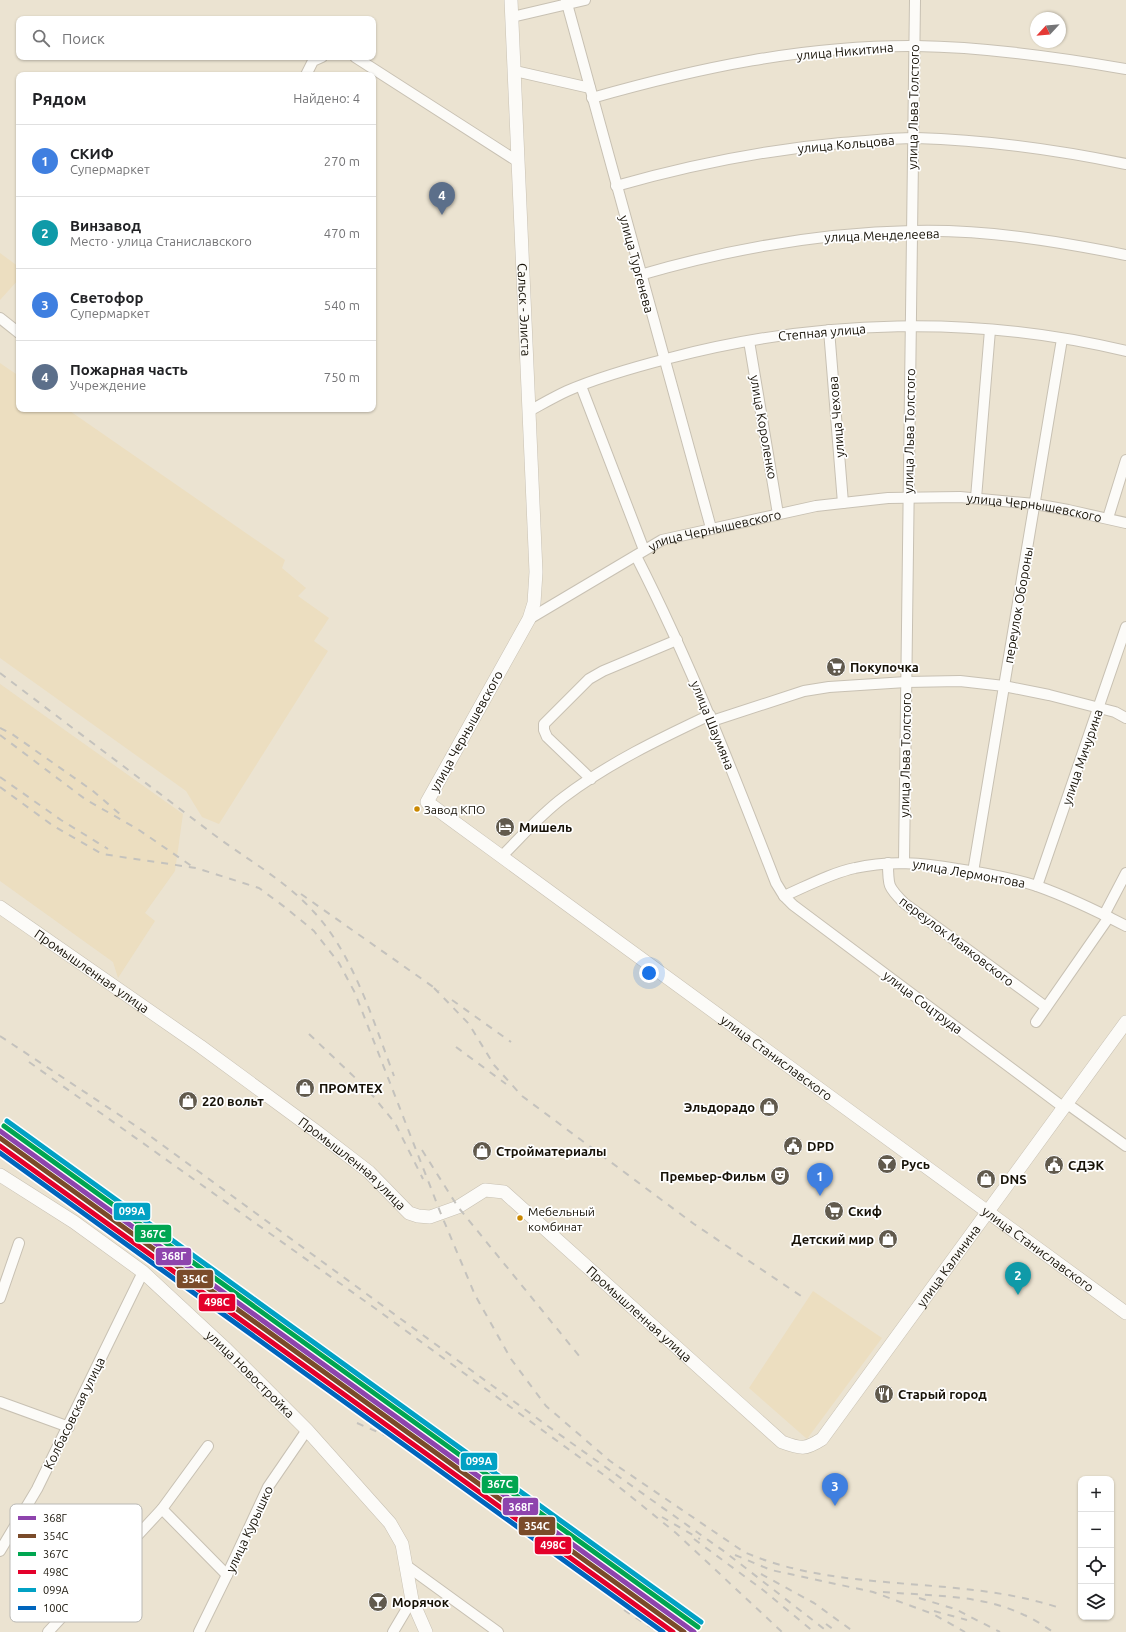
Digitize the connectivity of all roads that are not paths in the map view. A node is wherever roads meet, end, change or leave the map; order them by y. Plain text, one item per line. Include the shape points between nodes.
1 (511, 0) edge
2 (585, 0) edge
3 (915, 0) edge
4 (566, 2) edge
5 (512, 17) junction
6 (914, 46) junction
7 (315, 60) edge
8 (360, 60) edge
9 (1126, 69) edge
10 (515, 71) junction
11 (308, 72) edge
12 (591, 93) junction
13 (913, 138) junction
14 (517, 161) junction
15 (1126, 164) edge
16 (616, 186) junction
17 (912, 231) junction
18 (1126, 255) edge
19 (640, 275) junction
20 (0, 318) edge
21 (910, 327) junction
22 (829, 330) junction
23 (990, 330) junction
24 (16, 331) edge
25 (1062, 339) junction
26 (749, 341) junction
27 (1126, 351) edge
28 (664, 360) junction
29 (581, 386) junction
30 (529, 411) junction
31 (1126, 460) edge
32 (908, 498) junction
33 (976, 498) junction
34 (843, 503) junction
35 (1035, 504) junction
36 (778, 514) junction
37 (1108, 518) junction
38 (1126, 523) edge
39 (711, 528) junction
40 (640, 553) junction
41 (530, 619) junction
42 (1126, 627) edge
43 (677, 640) junction
44 (906, 682) junction
45 (1004, 686) junction
46 (1099, 708) junction
47 (711, 718) junction
48 (1126, 718) edge
49 (591, 779) junction
50 (427, 802) joint
51 (502, 856) junction
52 (904, 862) junction
53 (888, 863) junction
54 (973, 872) junction
55 (1126, 873) edge
56 (1037, 886) junction
57 (784, 896) junction
58 (0, 907) edge
59 (1106, 916) junction
60 (1126, 926) edge
61 (1046, 1007) junction
62 (1036, 1022) dead end
63 (1126, 1022) edge
64 (1064, 1105) junction
65 (1126, 1146) edge
66 (0, 1175) edge
67 (987, 1213) junction
68 (19, 1242) dead end
69 (143, 1272) junction
70 (3, 1280) edge
71 (0, 1298) edge
72 (1126, 1313) edge
73 (0, 1402) edge
74 (69, 1427) junction
75 (307, 1430) junction
76 (208, 1446) dead end
77 (810, 1447) joint
78 (28, 1504) edge
79 (162, 1509) junction
80 (142, 1531) edge
81 (10, 1534) edge
82 (0, 1551) edge
83 (407, 1566) junction
84 (228, 1575) junction
85 (412, 1600) junction
86 (57, 1622) edge
87 (48, 1632) edge
88 (199, 1632) edge
89 (393, 1632) edge
90 (426, 1632) edge
91 (498, 1632) edge

1 - 5 main road, Сальск - Элиста
2 - 4 street
3 - 6 street, улица Льва Толстого
4 - 5 street
4 - 12 street, улица Тургенева
5 - 10 main road, Сальск - Элиста
6 - 9 street, улица Никитина via 980,49
6 - 12 street, улица Никитина via 853,49 766,59
6 - 13 street, улица Льва Толстого
7 - 11 street
8 - 14 street
10 - 12 street
10 - 14 main road, Сальск - Элиста
12 - 16 street, улица Тургенева
13 - 15 street, улица Кольцова via 1078,154
13 - 16 street, улица Кольцова via 770,151 697,165
13 - 17 street, улица Льва Толстого
14 - 30 main road, Сальск - Элиста
16 - 19 street, улица Тургенева
17 - 18 street, улица Менделеева via 976,233 1054,242
17 - 19 street, улица Менделеева via 786,242 714,255
17 - 21 street, улица Льва Толстого
19 - 28 street, улица Тургенева
20 - 24 street
21 - 22 street, Степная улица
21 - 23 street, Степная улица
21 - 32 street, улица Льва Толстого
22 - 26 street, Степная улица
22 - 34 street, улица Чехова
23 - 25 street, Степная улица
23 - 33 street
25 - 27 street, Степная улица
25 - 35 street, переулок Обороны
26 - 28 street, Степная улица
26 - 36 street, улица Короленко
28 - 29 street, Степная улица
28 - 39 street, улица Тургенева
29 - 30 street, Степная улица
29 - 40 street, улица Шаумяна
30 - 41 main road, Сальск - Элиста via 536,572
31 - 37 street
32 - 33 street, улица Чернышевского
32 - 34 street, улица Чернышевского
32 - 44 street, улица Льва Толстого
33 - 35 street, улица Чернышевского
34 - 36 street, улица Чернышевского
35 - 37 street, улица Чернышевского
35 - 45 street, переулок Обороны
36 - 39 street, улица Чернышевского
37 - 38 street, улица Чернышевского
39 - 40 street, улица Чернышевского via 662,540
40 - 41 street, улица Чернышевского
40 - 43 street, улица Шаумяна
41 - 50 main road, улица Чернышевского
42 - 46 street, улица Мичурина
43 - 47 street, улица Шаумяна
43 - 49 street via 589,679 544,724 547,737
44 - 45 street via 960,681
44 - 47 street via 804,691
44 - 52 street, улица Льва Толстого
45 - 46 street
45 - 54 street, переулок Обороны
46 - 48 street
46 - 56 street, улица Мичурина
47 - 49 street via 632,752
47 - 57 street, улица Шаумяна via 776,882
49 - 51 street via 564,797 536,821
50 - 51 main road, улица Станиславского
51 - 67 main road, улица Станиславского
52 - 53 street, улица Лермонтова
52 - 54 street, улица Лермонтова
53 - 57 street, улица Лермонтова via 855,868 821,879
53 - 61 street, переулок Маяковского via 891,890 904,903
54 - 56 street, улица Лермонтова
55 - 59 street
56 - 59 street, улица Лермонтова
57 - 64 street, улица Соцтруда
58 - 77 main road, Промышленная улица via 200,1046 317,1132 369,1172 409,1213 430,1217 458,1207 485,1190 504,1192 782,1442 799,1448
59 - 60 street, улица Лермонтова
59 - 61 street
61 - 62 street
63 - 64 main road, улица Калинина
64 - 65 street, улица Соцтруда
64 - 67 main road, улица Калинина
66 - 69 main road, улица Новостройка via 74,1222
67 - 72 main road, улица Станиславского
67 - 77 main road, улица Калинина via 822,1439
68 - 70 street
69 - 74 street, Колбасовская улица
69 - 75 main road, улица Новостройка via 227,1350
70 - 71 street
73 - 74 street
74 - 78 street, Колбасовская улица
75 - 83 main road, улица Новостройка via 390,1523 402,1544
75 - 84 street, улица Курышко via 268,1487
76 - 79 street
79 - 80 street
79 - 84 street
81 - 82 street, Колбасовская улица
83 - 85 main road, улица Новостройка
83 - 91 street
84 - 88 street, улица Курышко
85 - 89 street
85 - 90 main road, улица Новостройка
86 - 87 street

